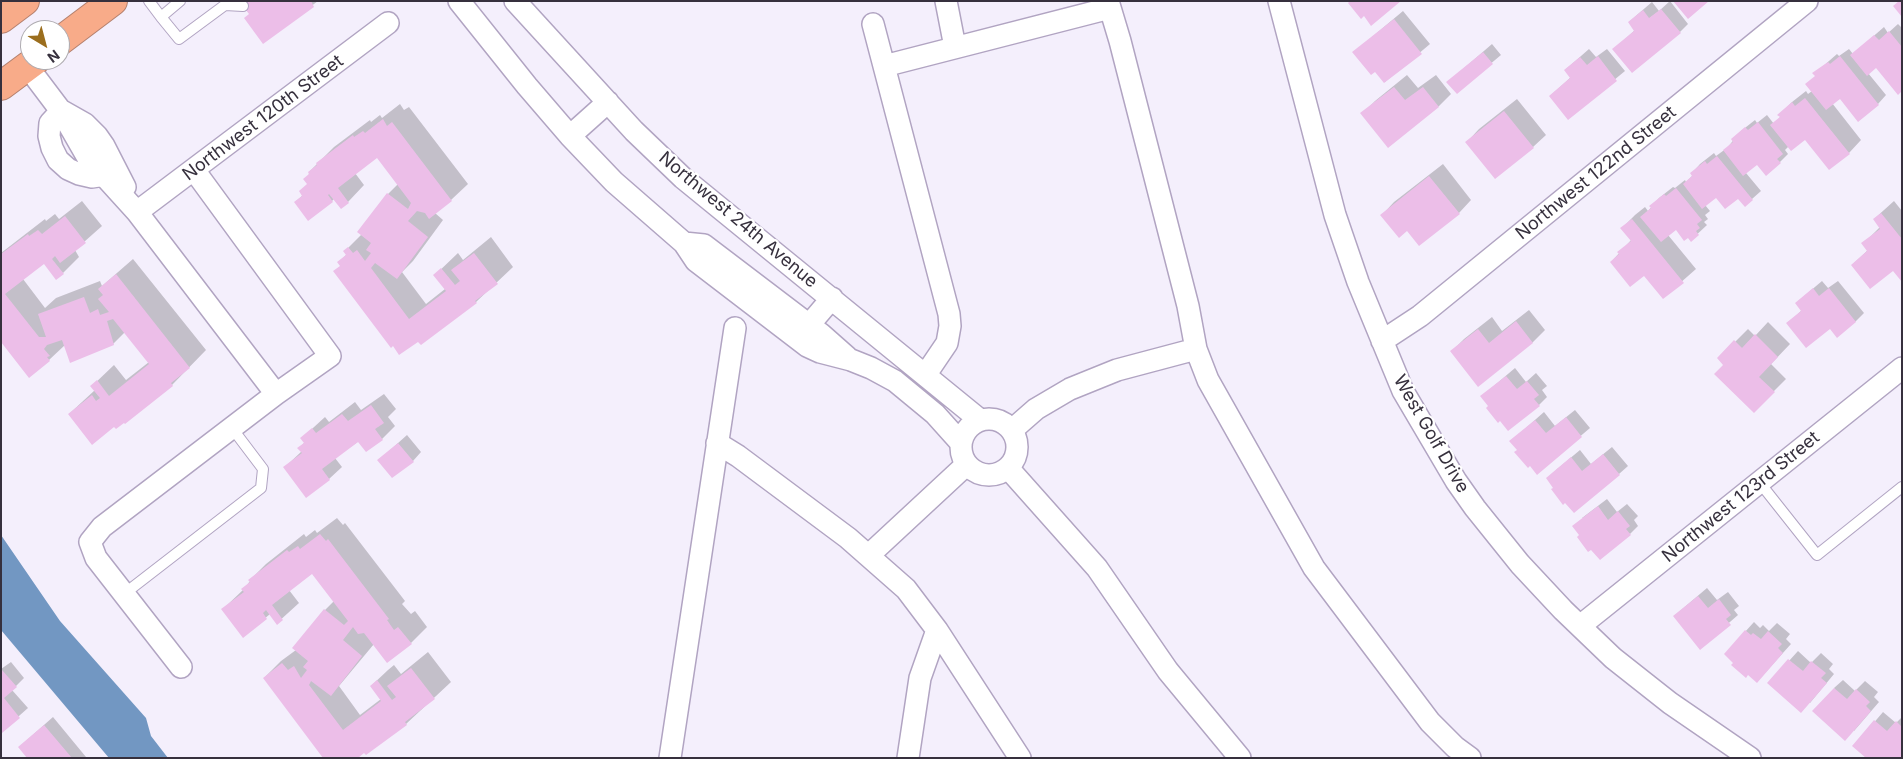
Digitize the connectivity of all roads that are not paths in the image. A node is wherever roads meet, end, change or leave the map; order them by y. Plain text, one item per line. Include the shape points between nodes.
1 (25, 1) edge
2 (113, 1) edge
3 (149, 1) edge
4 (180, 1) edge
5 (460, 1) edge
6 (515, 1) edge
7 (946, 1) edge
8 (1279, 1) edge
9 (1807, 1) edge
10 (226, 3) edge
11 (1109, 5) edge
12 (243, 6) dead end
13 (161, 17) junction
14 (1, 19) edge
15 (388, 23) dead end
16 (873, 24) dead end
17 (70, 33) edge
18 (955, 47) junction
19 (884, 66) junction
20 (23, 70) edge
21 (36, 70) edge
22 (1, 86) edge
23 (608, 102) junction
24 (61, 111) junction
25 (570, 136) junction
26 (194, 170) junction
27 (137, 212) junction
28 (684, 243) junction
29 (832, 298) junction
30 (809, 325) junction
31 (735, 328) dead end
32 (1382, 341) junction
33 (1196, 349) junction
34 (851, 360) junction
35 (1902, 368) edge
36 (926, 374) junction
37 (276, 394) junction
38 (980, 420) junction
39 (232, 428) junction
40 (1012, 430) junction
41 (717, 443) junction
42 (960, 443) junction
43 (966, 465) junction
44 (1008, 468) junction
45 (1760, 483) junction
46 (1902, 487) edge
47 (869, 555) junction
48 (124, 594) junction
49 (1580, 626) junction
50 (937, 630) junction
51 (182, 667) dead end
52 (670, 758) edge
53 (908, 758) edge
54 (1020, 758) edge
55 (1240, 758) edge
56 (1470, 758) edge
57 (1750, 758) edge

1 - 14 highway
2 - 17 highway
3 - 13 lane
4 - 13 lane
5 - 25 street, Northwest 24th Avenue
6 - 23 street, Northwest 24th Avenue
7 - 18 street
8 - 32 street, West Golf Drive via 1335,215
9 - 32 street, Northwest 122nd Street via 1420,316
10 - 12 lane
10 - 13 lane via 179,39
11 - 18 street
11 - 33 street via 1188,306
15 - 26 street, Northwest 120th Street
16 - 19 street
18 - 19 street
19 - 36 street via 949,314 947,343
20 - 22 highway
21 - 24 street
23 - 25 street
23 - 29 street, Northwest 24th Avenue via 683,178
24 - 27 street via 85,124 97,136
24 - 27 street via 50,123 49,136 58,160 79,174 105,176
25 - 28 street, Northwest 24th Avenue via 614,182
26 - 27 street, Northwest 120th Street
26 - 37 street via 330,356
27 - 37 street
28 - 30 street, Northwest 24th Avenue via 704,245
28 - 34 street, Northwest 24th Avenue via 696,261 796,339 820,352
29 - 30 street
29 - 36 street, Northwest 24th Avenue
30 - 34 street, Northwest 24th Avenue
31 - 41 street
32 - 49 street, West Golf Drive via 1418,418 1475,508 1520,564
33 - 40 street via 1118,370 1070,389 1036,409
33 - 56 street via 1218,401 1314,568 1430,722
34 - 42 street, Northwest 24th Avenue via 908,390
35 - 45 street, Northwest 123rd Street
36 - 38 street, Northwest 24th Avenue
37 - 39 street
38 - 40 street via 998,420
38 - 42 street via 968,429
39 - 48 lane via 263,469 261,488
39 - 48 street via 102,528 90,542 96,558
40 - 44 street via 1018,446 1014,462
41 - 47 street
41 - 52 street
42 - 43 street
43 - 44 street via 982,475 991,476
43 - 47 street
44 - 55 street via 1087,557 1168,671
45 - 46 lane via 1818,554
45 - 49 street, Northwest 123rd Street
47 - 50 street via 906,589
48 - 51 street
49 - 57 street, West Golf Drive via 1613,658 1670,703
50 - 53 street via 920,678
50 - 54 street

